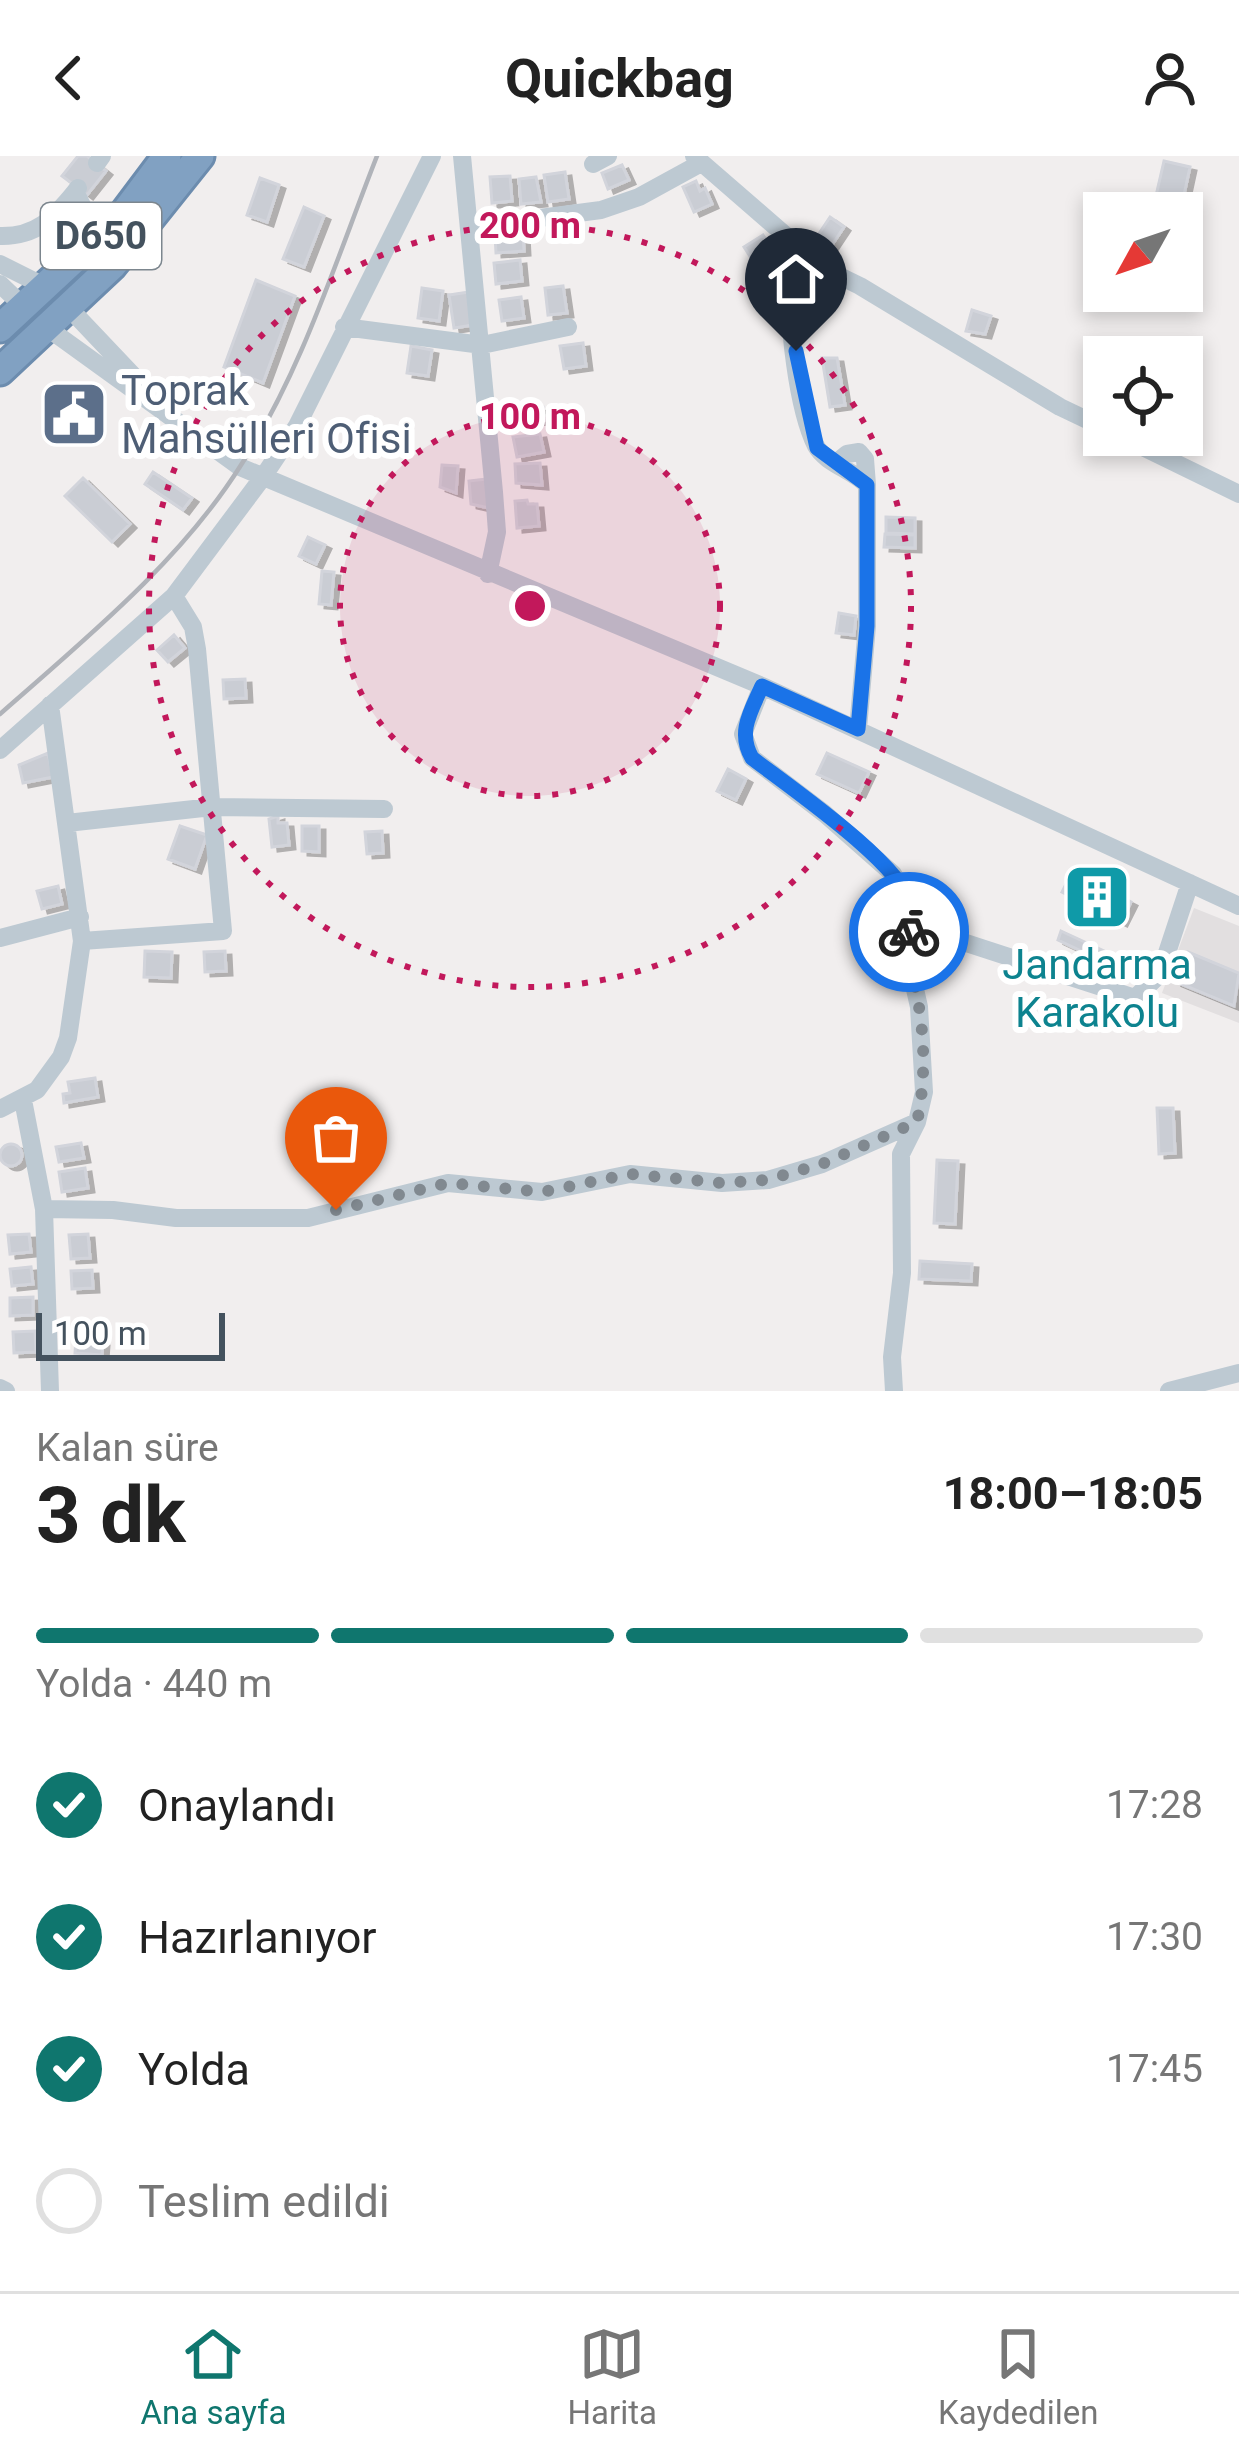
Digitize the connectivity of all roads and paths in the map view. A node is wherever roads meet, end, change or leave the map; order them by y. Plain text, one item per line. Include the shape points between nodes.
1 (167, 156) edge
2 (200, 156) edge
3 (432, 156) edge
4 (462, 156) edge
5 (698, 159) edge
6 (470, 227) junction
7 (0, 236) edge
8 (99, 238) junction
9 (803, 253) junction
10 (0, 264) edge
11 (46, 286) junction
12 (8, 294) edge
13 (60, 319) junction
14 (344, 327) junction
15 (568, 327) dead end
16 (0, 328) edge
17 (482, 345) junction
18 (0, 371) edge
19 (171, 415) junction
20 (1083, 418) edge
21 (1161, 456) edge
22 (262, 477) junction
23 (1239, 494) edge
24 (488, 574) junction
25 (174, 596) junction
26 (762, 686) junction
27 (50, 705) junction
28 (858, 729) junction
29 (0, 750) edge
30 (212, 807) junction
31 (384, 808) dead end
32 (67, 823) junction
33 (1190, 883) junction
34 (910, 903) junction
35 (1239, 906) edge
36 (80, 917) junction
37 (0, 938) edge
38 (82, 940) junction
39 (23, 1100) junction
40 (1, 1105) edge
41 (917, 1122) junction
42 (44, 1209) junction
43 (1239, 1373) edge
44 (50, 1391) edge
45 (894, 1391) edge
46 (1169, 1391) edge

1 - 8 highway, D650
2 - 13 highway, D650
3 - 14 street
4 - 6 street
5 - 6 street via 639,197 601,209
5 - 9 street
6 - 17 street
7 - 8 street via 44,225 77,190
8 - 11 highway, D650
9 - 20 street
9 - 28 street via 792,276 791,315 817,448 867,485
10 - 11 street
11 - 12 highway, D650
11 - 13 highway
12 - 13 highway
12 - 16 highway, D650
13 - 18 highway, D650
13 - 19 street
13 - 19 street
14 - 17 street
14 - 22 street via 297,426
15 - 17 street
17 - 24 street via 497,532
19 - 22 street
21 - 23 street
22 - 24 street
22 - 25 street
24 - 26 street
25 - 27 street
25 - 30 street via 193,628
26 - 28 street
26 - 34 street via 743,734 752,758 893,874
27 - 29 street
27 - 32 street
28 - 33 street
30 - 31 street
30 - 32 street
30 - 38 street via 223,931
32 - 36 street
33 - 34 street via 1160,974 1135,998 957,940
33 - 35 street
34 - 41 street via 923,1092
36 - 37 street
36 - 38 street
38 - 39 street via 61,1057
39 - 40 street
39 - 42 street
41 - 42 street via 767,1180 630,1174 542,1192 448,1183 308,1218
41 - 45 street via 901,1154
42 - 44 street
43 - 46 street

